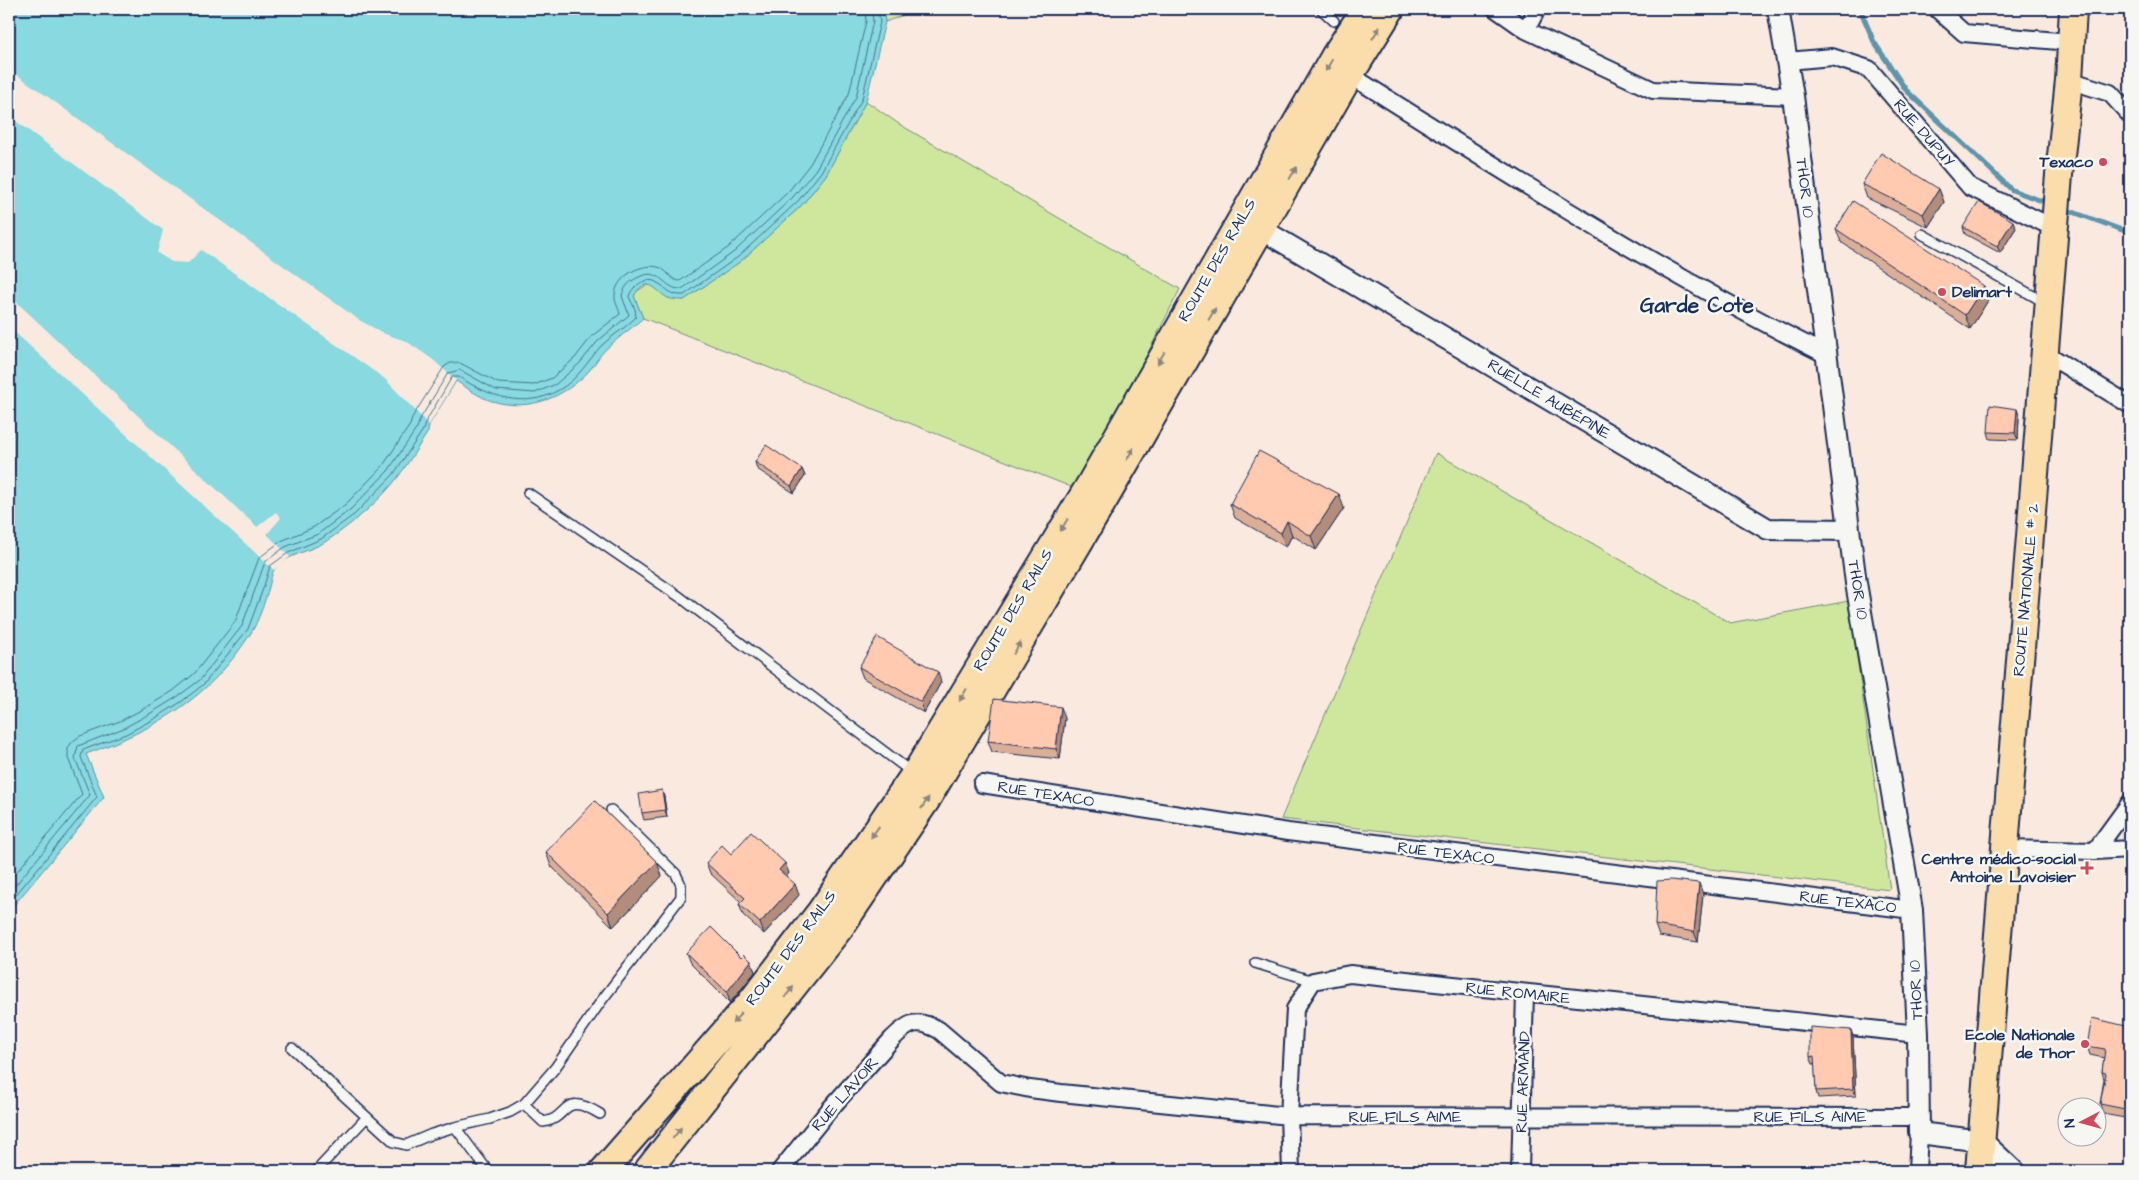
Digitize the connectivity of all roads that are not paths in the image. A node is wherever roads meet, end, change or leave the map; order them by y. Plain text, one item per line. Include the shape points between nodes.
1 (1321, 9) edge
2 (1365, 9) edge
3 (1391, 9) edge
4 (1496, 9) edge
5 (1537, 9) edge
6 (1778, 9) edge
7 (1937, 9) edge
8 (2073, 9) edge
9 (1334, 21) dead end
10 (1526, 30) junction
11 (2070, 42) junction
12 (1788, 61) junction
13 (1350, 75) junction
14 (2069, 80) junction
15 (1794, 96) junction
16 (2123, 101) edge
17 (2130, 116) edge
18 (1261, 229) junction
19 (2056, 230) junction
20 (1922, 234) dead end
21 (2050, 305) junction
22 (2045, 353) junction
23 (1827, 355) junction
24 (2130, 404) edge
25 (528, 493) dead end
26 (1848, 530) junction
27 (906, 768) dead end
28 (982, 784) dead end
29 (2130, 803) edge
30 (611, 810) dead end
31 (2005, 849) junction
32 (2130, 849) edge
33 (2095, 851) junction
34 (1912, 910) junction
35 (1255, 964) dead end
36 (1313, 980) junction
37 (1525, 994) junction
38 (915, 1022) joint
39 (1918, 1034) junction
40 (292, 1048) dead end
41 (524, 1104) junction
42 (600, 1114) dead end
43 (1289, 1116) junction
44 (367, 1117) junction
45 (1522, 1118) junction
46 (1919, 1125) junction
47 (455, 1127) junction
48 (1982, 1141) junction
49 (316, 1171) edge
50 (488, 1171) edge
51 (604, 1171) edge
52 (647, 1171) edge
53 (780, 1171) edge
54 (1291, 1171) edge
55 (1520, 1171) edge
56 (1917, 1171) edge
57 (1979, 1171) edge
58 (2014, 1171) edge

1 - 9 lane
2 -> 51 main road, ROUTE DES RAILS via 1330,64 1090,484 916,772 820,912 750,1003
13 -> 3 main road, ROUTE DES RAILS
4 - 10 street
5 - 10 street
6 - 12 street, THOR 10
7 - 11 street via 1964,33
8 - 11 main road, ROUTE NATIONALE # 2
10 - 15 street via 1653,90
11 - 14 main road, ROUTE NATIONALE # 2
12 - 15 street, THOR 10
12 - 19 street, RUE DUPUY via 1832,57 1869,68 1970,187
18 -> 13 main road, ROUTE DES RAILS
13 - 23 street via 1548,200 1762,323
14 - 16 street
14 - 19 main road, ROUTE NATIONALE # 2
15 - 23 street, THOR 10
16 - 17 street
18 - 26 street, RUELLE AUBÉPINE via 1768,529
52 -> 18 main road, ROUTE DES RAILS via 840,928 926,802
19 - 21 main road, ROUTE NATIONALE # 2
20 - 21 lane
21 - 22 main road, ROUTE NATIONALE # 2
22 - 24 street
22 - 31 main road, ROUTE NATIONALE # 2
23 - 26 street, THOR 10
25 - 27 lane via 680,597
26 - 34 street, THOR 10
28 - 34 street, RUE TEXACO via 1288,832
29 - 33 street
30 - 41 lane via 676,874 681,885 681,897 555,1068
31 - 33 street
31 - 48 main road, ROUTE NATIONALE # 2
32 - 33 street
34 - 39 street, THOR 10
35 - 36 lane
36 - 37 street, RUE ROMAIRE via 1350,974
36 - 43 street via 1295,1009
37 - 39 street, RUE ROMAIRE
37 - 45 street, RUE ARMAND
38 - 43 street, RUE FILS AIME via 929,1024 939,1030 1001,1083 1062,1093
38 - 53 street, RUE LAVOIR via 892,1039
39 - 46 street, THOR 10
40 - 44 lane
41 - 42 lane via 543,1122 549,1121 568,1105 584,1104
41 - 47 lane via 496,1116
43 - 45 street, RUE FILS AIME
43 - 54 street
44 - 47 lane via 394,1142 406,1144
44 - 49 lane
45 - 46 street, RUE FILS AIME
45 - 55 street, RUE ARMAND
46 - 48 street
46 - 56 street, THOR 10
47 - 50 lane
48 - 57 main road, ROUTE NATIONALE # 2
48 - 58 street

